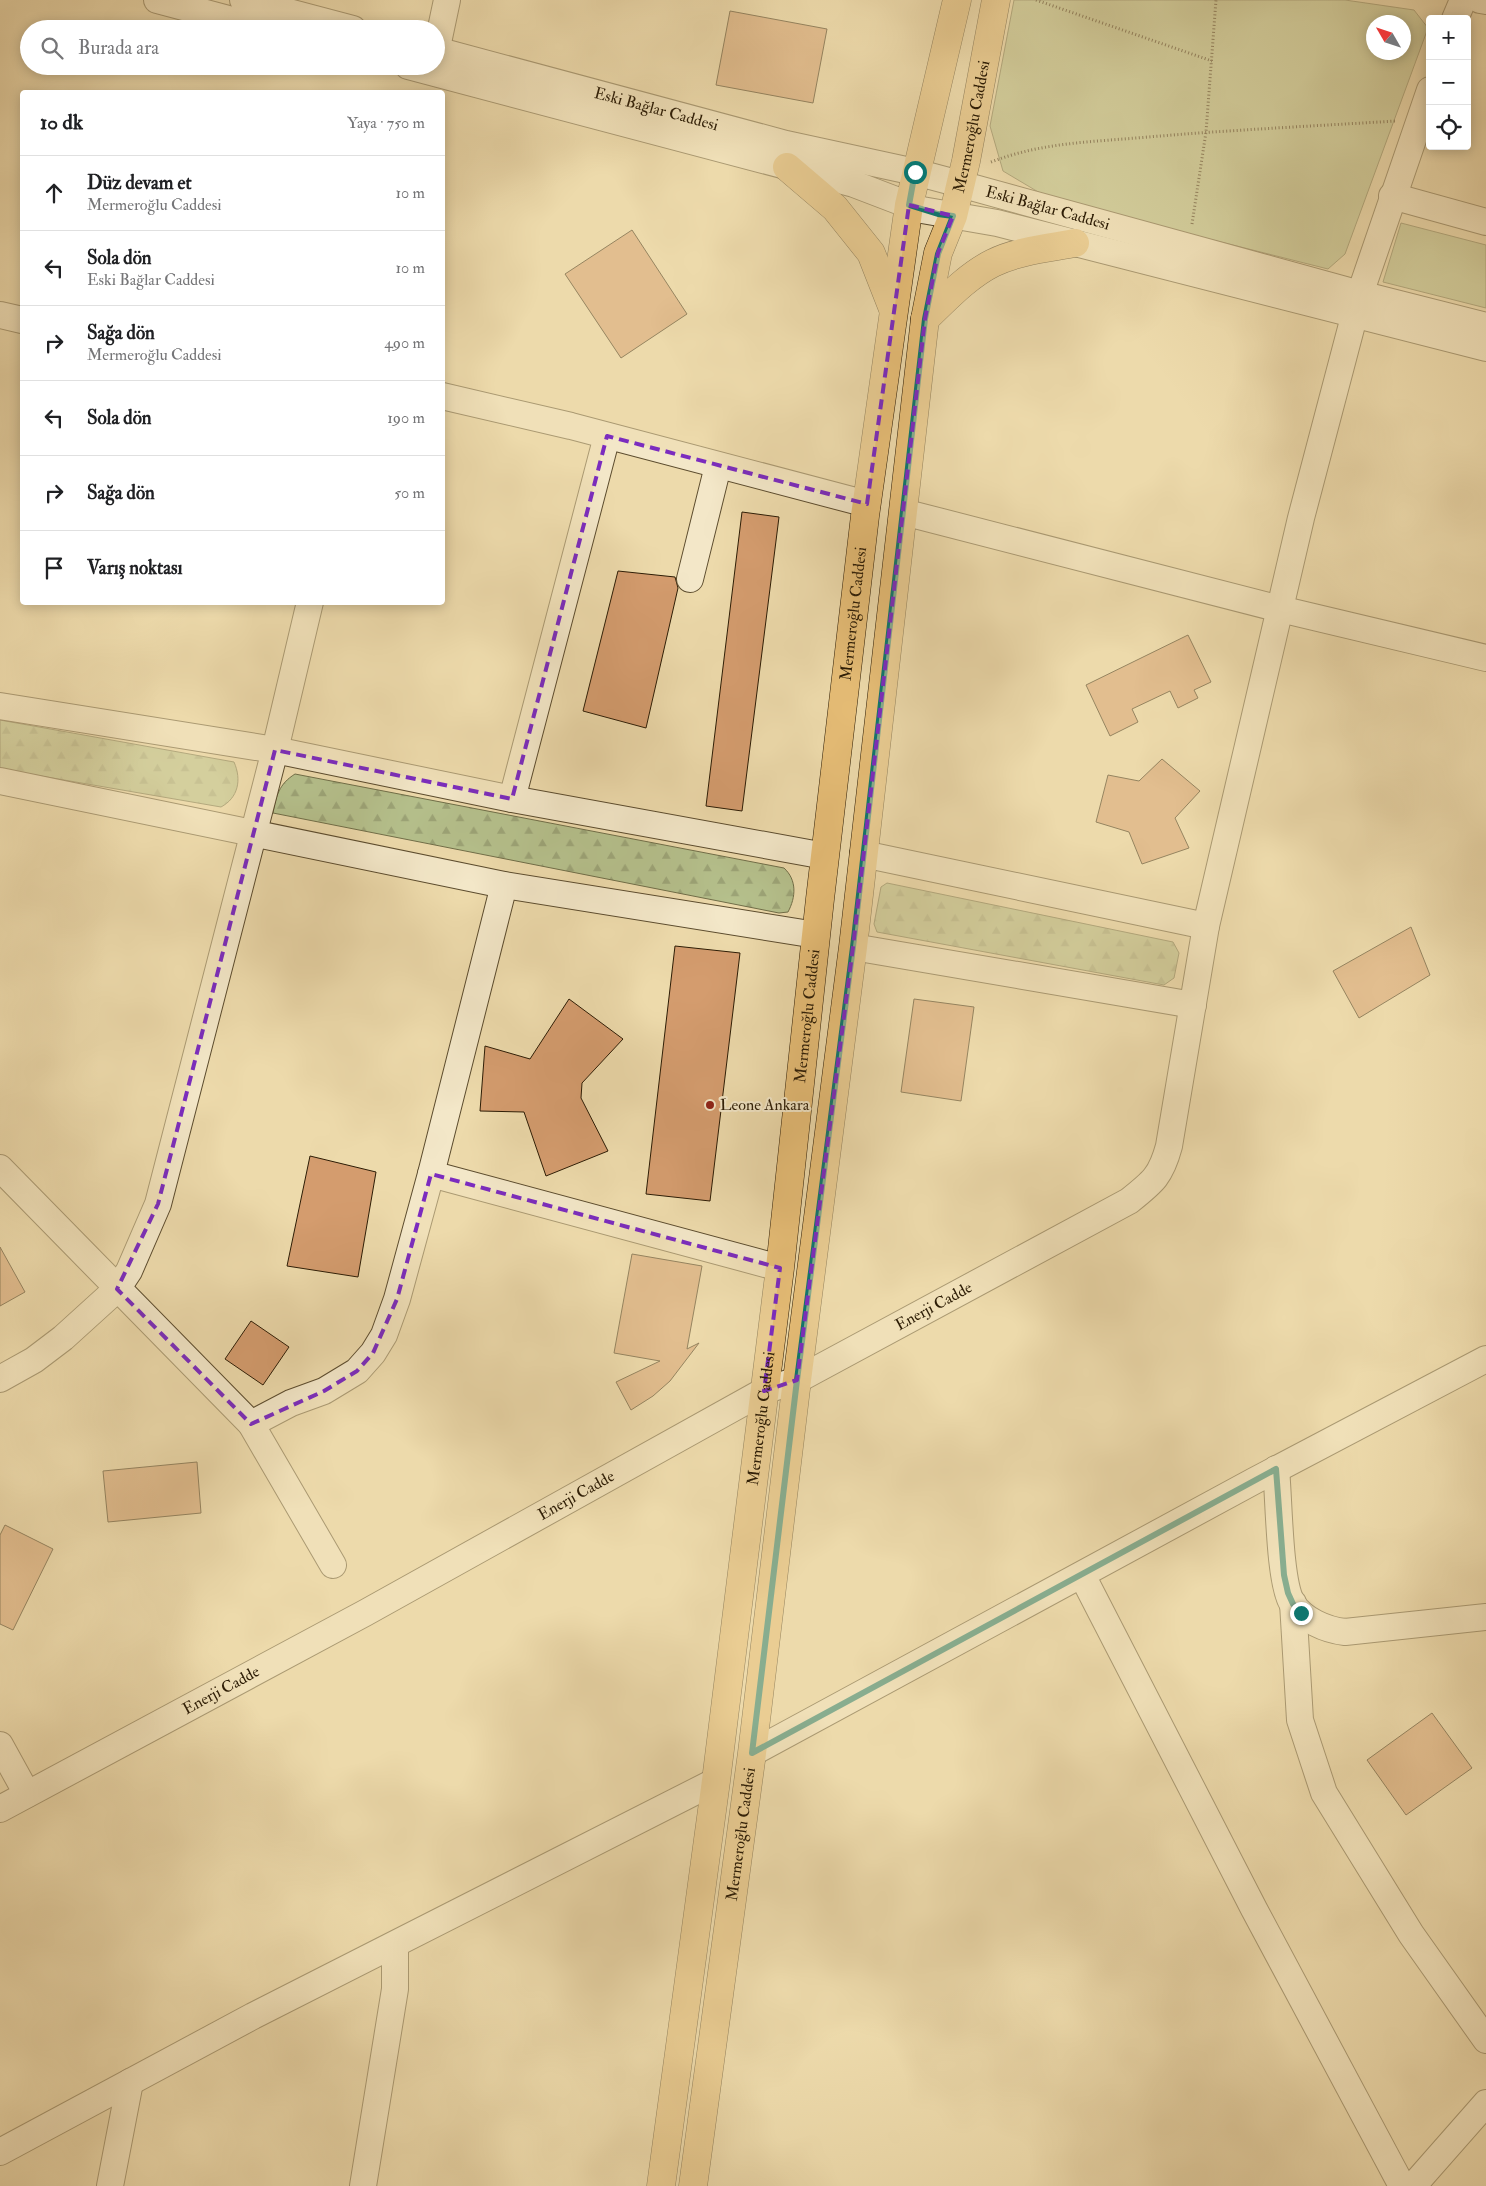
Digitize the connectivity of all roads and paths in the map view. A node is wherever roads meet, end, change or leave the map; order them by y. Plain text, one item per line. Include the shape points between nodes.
1 (157, 0) edge
2 (243, 0) edge
3 (447, 0) edge
4 (957, 0) edge
5 (996, 0) edge
6 (1036, 0) edge
7 (1216, 0) edge
8 (1463, 0) edge
9 (1480, 0) edge
10 (1486, 1) edge
11 (1457, 15) edge
12 (232, 20) edge
13 (319, 20) edge
14 (442, 20) edge
15 (1212, 61) junction
16 (445, 67) edge
17 (445, 68) edge
18 (1426, 101) edge
19 (1419, 120) junction
20 (1206, 132) junction
21 (787, 167) junction
22 (915, 172) junction
23 (960, 184) junction
24 (1392, 196) junction
25 (909, 205) junction
26 (953, 216) junction
27 (1486, 222) edge
28 (1075, 243) junction
29 (1188, 247) junction
30 (1357, 304) junction
31 (894, 311) junction
32 (0, 315) edge
33 (925, 319) junction
34 (20, 320) edge
35 (1486, 326) edge
36 (1486, 348) edge
37 (445, 397) edge
38 (607, 436) junction
39 (718, 466) junction
40 (867, 504) junction
41 (903, 512) junction
42 (690, 579) dead end
43 (309, 605) edge
44 (1280, 610) junction
45 (1486, 658) edge
46 (0, 706) edge
47 (275, 750) junction
48 (0, 781) edge
49 (512, 798) junction
50 (254, 833) junction
51 (863, 854) junction
52 (825, 856) junction
53 (504, 885) junction
54 (1206, 926) junction
55 (816, 935) junction
56 (853, 947) junction
57 (1193, 1006) junction
58 (0, 1168) edge
59 (431, 1174) junction
60 (780, 1268) junction
61 (117, 1289) junction
62 (1485, 1360) edge
63 (0, 1379) edge
64 (797, 1380) junction
65 (764, 1392) junction
66 (251, 1424) junction
67 (1276, 1469) junction
68 (333, 1565) dead end
69 (1082, 1575) junction
70 (1293, 1604) junction
71 (1486, 1617) edge
72 (0, 1745) edge
73 (752, 1753) junction
74 (716, 1781) junction
75 (27, 1794) junction
76 (0, 1809) edge
77 (395, 1945) junction
78 (1485, 2036) edge
79 (130, 2082) junction
80 (1486, 2103) edge
81 (0, 2152) edge
82 (110, 2186) edge
83 (362, 2186) edge
84 (661, 2186) edge
85 (693, 2186) edge
86 (1402, 2186) edge
87 (1413, 2186) edge

1 - 12 street
2 - 13 street
3 - 14 street
4 - 22 main road, Mermeroğlu Caddesi
5 - 23 main road, Mermeroğlu Caddesi
6 - 15 path
7 - 15 path
8 - 11 street
9 - 10 street
15 - 20 path
16 - 22 street, Eski Bağlar Caddesi
17 - 21 street, Eski Bağlar Caddesi
18 - 19 street, Enerji Cadde
19 - 20 path
19 - 24 street, Enerji Cadde
20 - 23 path via 1046,145 991,162
20 - 29 path
21 - 25 street, Eski Bağlar Caddesi via 854,184
21 - 31 main road via 835,208 872,253
22 - 23 street, Eski Bağlar Caddesi
22 - 25 main road, Mermeroğlu Caddesi
23 - 26 main road, Mermeroğlu Caddesi
23 - 29 street, Eski Bağlar Caddesi
24 - 27 street
24 - 30 street, Enerji Cadde
25 - 26 street, Eski Bağlar Caddesi
25 - 31 main road, Mermeroğlu Caddesi
26 - 28 street, Eski Bağlar Caddesi via 997,223
26 - 33 main road, Mermeroğlu Caddesi via 938,254
28 - 30 street, Eski Bağlar Caddesi
28 - 33 main road via 1033,250 993,263 959,286
29 - 30 street, Eski Bağlar Caddesi
30 - 35 street, Eski Bağlar Caddesi
30 - 36 street, Eski Bağlar Caddesi
30 - 44 street, Enerji Cadde
31 - 40 main road, Mermeroğlu Caddesi
32 - 34 street
33 - 41 main road, Mermeroğlu Caddesi
37 - 38 street
38 - 39 street
38 - 49 street
39 - 40 street
39 - 42 street
40 - 52 main road, Mermeroğlu Caddesi
41 - 44 street
41 - 51 main road, Mermeroğlu Caddesi
43 - 47 street
44 - 45 street
44 - 54 street, Enerji Cadde
46 - 47 street
47 - 49 street
47 - 50 street
48 - 50 street
49 - 52 street
50 - 53 street
50 - 61 street via 158,1204
51 - 54 street
51 - 56 main road, Mermeroğlu Caddesi
52 - 55 main road, Mermeroğlu Caddesi
53 - 55 street
53 - 59 street
54 - 57 street, Enerji Cadde
55 - 60 main road, Mermeroğlu Caddesi
56 - 57 street
56 - 64 main road, Mermeroğlu Caddesi
57 - 64 street, Enerji Cadde via 1169,1146 1164,1166 1152,1183 1130,1201
58 - 61 street
59 - 60 street
59 - 66 street via 397,1299 384,1335 373,1353 357,1371 324,1392
60 - 65 main road, Mermeroğlu Caddesi
61 - 63 street via 63,1338 34,1360
61 - 66 street
62 - 67 street
64 - 65 street, Enerji Cadde
64 - 73 main road, Mermeroğlu Caddesi
65 - 74 main road, Mermeroğlu Caddesi
65 - 75 street, Enerji Cadde
66 - 68 street
67 - 69 street
67 - 70 street via 1284,1575
69 - 73 street
69 - 86 street via 1254,1909
70 - 71 street via 1316,1624 1331,1631 1345,1632
70 - 78 street via 1300,1720 1324,1793 1411,1934
72 - 75 street
73 - 85 main road, Mermeroğlu Caddesi
74 - 77 street
74 - 84 main road, Mermeroğlu Caddesi
75 - 76 street, Enerji Cadde
77 - 79 street
77 - 83 street via 396,1989
79 - 81 street
79 - 82 street
80 - 87 street

